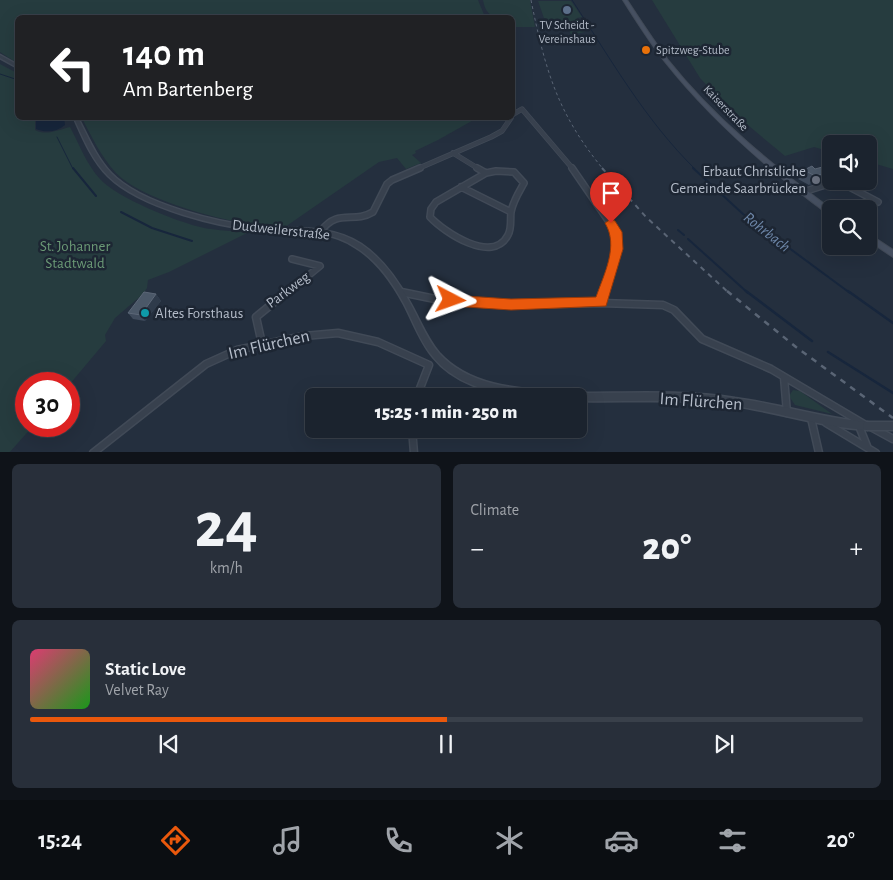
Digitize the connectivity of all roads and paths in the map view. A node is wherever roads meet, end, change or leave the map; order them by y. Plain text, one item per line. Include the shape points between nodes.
1 (626, 0) edge
2 (0, 56) edge
3 (15, 65) edge
4 (515, 114) edge
5 (77, 120) edge
6 (509, 120) edge
7 (453, 153) junction
8 (486, 173) junction
9 (822, 186) edge
10 (461, 187) junction
11 (855, 190) edge
12 (803, 192) junction
13 (878, 202) dead end
14 (822, 206) edge
15 (511, 212) junction
16 (321, 231) junction
17 (877, 243) edge
18 (893, 254) edge
19 (292, 259) dead end
20 (401, 292) junction
21 (601, 303) junction
22 (262, 344) junction
23 (440, 360) junction
24 (429, 365) junction
25 (784, 377) junction
26 (420, 388) edge
27 (503, 388) edge
28 (587, 397) edge
29 (787, 413) junction
30 (811, 418) junction
31 (822, 420) junction
32 (863, 426) junction
33 (893, 426) edge
34 (413, 438) edge
35 (893, 439) edge
36 (867, 447) junction
37 (93, 452) edge
38 (414, 452) edge
39 (819, 452) edge
40 (876, 452) edge

1 - 12 main road, Kaiserstraße via 699,99 762,159
2 - 3 street
4 - 21 street via 522,109 582,180 616,232 617,249
5 - 16 street, Dudweilerstraße via 111,176 148,198 188,214 233,226
6 - 7 street via 502,131
7 - 8 street
7 - 16 street via 387,184 372,213 336,217
8 - 10 street
8 - 15 street via 506,171 521,177 524,183
9 - 12 street
10 - 15 street
10 - 15 street via 436,202 430,217 467,242 482,246 501,242 508,233
11 - 13 street
12 - 14 main road, Kaiserstraße
16 - 20 street, Dudweilerstraße via 348,239 368,252 388,272
17 - 18 main road
19 - 22 street, Parkweg via 320,266 259,312 256,317
20 - 21 street via 440,300 511,305
20 - 23 street
21 - 25 street via 669,307 702,339 720,350 771,368
22 - 24 street, Im Flürchen via 324,333 346,334 391,347
22 - 37 street, Im Flürchen via 217,358
23 - 24 street
23 - 27 street via 460,375
24 - 26 street
25 - 29 street
25 - 35 street
28 - 29 street, Im Flürchen via 707,399
29 - 30 street, Im Flürchen
30 - 31 street, Im Flürchen
30 - 39 street
31 - 32 street, Im Flürchen
31 - 36 street, Im Flürchen
32 - 33 street, Im Flürchen, bridge
32 - 36 street
34 - 38 street
36 - 40 street, Im Flürchen

